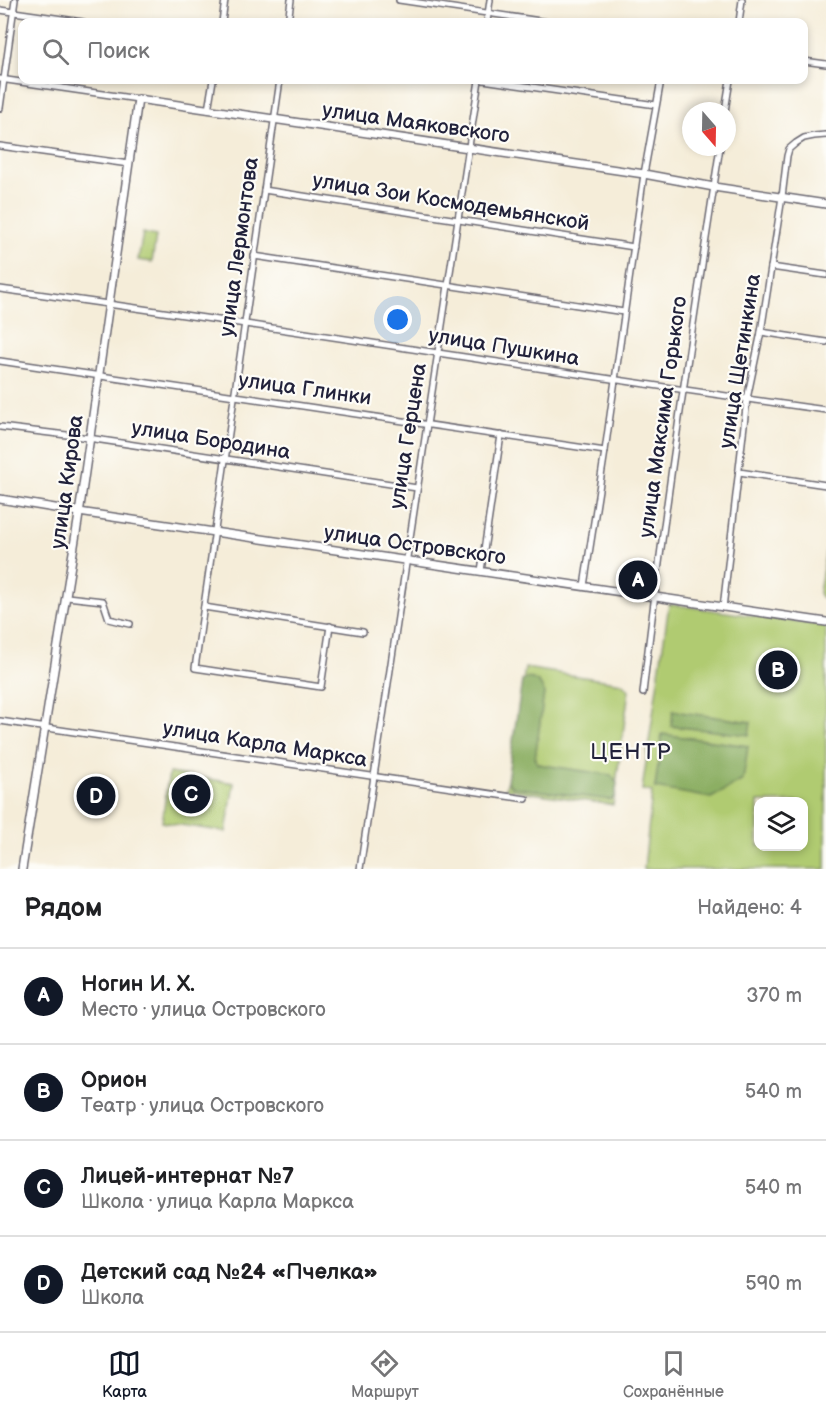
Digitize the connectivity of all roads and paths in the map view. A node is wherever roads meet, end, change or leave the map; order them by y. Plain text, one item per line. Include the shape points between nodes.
1 (15, 0) edge
2 (225, 0) edge
3 (291, 0) edge
4 (399, 0) edge
5 (490, 0) edge
6 (742, 0) edge
7 (0, 10) edge
8 (13, 12) junction
9 (488, 13) junction
10 (55, 18) edge
11 (223, 18) edge
12 (289, 18) edge
13 (487, 18) edge
14 (521, 18) edge
15 (740, 18) edge
16 (808, 62) edge
17 (826, 64) edge
18 (2, 79) edge
19 (18, 81) edge
20 (36, 84) edge
21 (212, 84) edge
22 (279, 84) edge
23 (480, 84) edge
24 (509, 84) edge
25 (660, 84) edge
26 (729, 84) edge
27 (138, 99) junction
28 (726, 102) edge
29 (656, 105) junction
30 (0, 108) edge
31 (208, 110) junction
32 (274, 119) junction
33 (826, 135) edge
34 (0, 146) edge
35 (469, 147) junction
36 (719, 156) edge
37 (129, 164) junction
38 (644, 174) junction
39 (714, 187) junction
40 (264, 190) junction
41 (782, 197) junction
42 (826, 204) edge
43 (458, 220) junction
44 (634, 247) junction
45 (254, 256) junction
46 (771, 267) junction
47 (826, 275) edge
48 (447, 285) junction
49 (0, 289) edge
50 (108, 303) junction
51 (624, 312) junction
52 (244, 324) junction
53 (761, 332) junction
54 (826, 342) edge
55 (438, 353) junction
56 (0, 361) edge
57 (99, 375) junction
58 (615, 380) junction
59 (683, 390) junction
60 (234, 395) junction
61 (747, 399) junction
62 (826, 410) edge
63 (427, 424) junction
64 (0, 427) edge
65 (501, 435) junction
66 (90, 438) junction
67 (605, 451) junction
68 (225, 459) junction
69 (739, 472) junction
70 (826, 485) edge
71 (417, 488) junction
72 (0, 499) edge
73 (79, 512) junction
74 (215, 532) junction
75 (406, 561) junction
76 (481, 571) junction
77 (584, 586) junction
78 (67, 597) junction
79 (653, 597) junction
80 (204, 607) junction
81 (723, 608) junction
82 (826, 622) edge
83 (130, 624) dead end
84 (330, 626) junction
85 (363, 632) dead end
86 (643, 693) dead end
87 (0, 721) edge
88 (45, 728) junction
89 (374, 777) junction
90 (526, 799) dead end
91 (22, 869) edge
92 (360, 869) edge

1 - 8 street
2 - 11 street
3 - 12 street
4 - 9 street
5 - 9 street
6 - 15 street
7 - 8 street
8 - 10 street
8 - 18 street
9 - 13 street
9 - 14 street
16 - 17 street
18 - 19 street, улица Маяковского
18 - 30 street
20 - 27 street, улица Маяковского
21 - 31 street
22 - 32 street, улица Лермонтова
23 - 35 street, улица Герцена
24 - 29 street
25 - 29 street
26 - 28 street
27 - 31 street, улица Маяковского
27 - 37 street, улица Кирова
29 - 38 street
31 - 32 street, улица Маяковского
32 - 35 street, улица Маяковского
32 - 40 street, улица Лермонтова
33 - 41 street, улица Щетинкина via 804,138 789,149
34 - 37 street
35 - 38 street, улица Маяковского
35 - 43 street, улица Герцена
36 - 39 street, улица Максима Горького
37 - 50 street, улица Кирова
38 - 39 street, улица Маяковского
38 - 44 street
39 - 41 street, улица Маяковского
39 - 59 street, улица Максима Горького
40 - 43 street, улица Зои Космодемьянской
40 - 45 street, улица Лермонтова
41 - 42 street, улица Маяковского
41 - 46 street, улица Щетинкина
43 - 44 street, улица Зои Космодемьянской
43 - 48 street, улица Герцена
44 - 51 street
45 - 48 street
45 - 52 street, улица Лермонтова
46 - 47 street
46 - 53 street, улица Щетинкина
48 - 51 street
48 - 55 street, улица Герцена
49 - 50 street, улица Пушкина
50 - 52 street, улица Пушкина
50 - 57 street, улица Кирова
51 - 58 street
52 - 55 street, улица Пушкина
52 - 60 street, улица Лермонтова
53 - 54 street
53 - 61 street, улица Щетинкина
55 - 58 street, улица Пушкина
55 - 63 street, улица Герцена
56 - 57 street, улица Глинки
57 - 60 street, улица Глинки
57 - 66 street, улица Кирова
58 - 59 street, улица Пушкина
58 - 67 street
59 - 61 street, улица Пушкина
59 - 79 street, улица Максима Горького
60 - 63 street, улица Глинки
60 - 68 street, улица Лермонтова
61 - 62 street, улица Пушкина
61 - 69 street, улица Щетинкина
63 - 65 street, улица Глинки
63 - 71 street, улица Герцена
64 - 66 street, улица Бородина
65 - 67 street, улица Глинки
65 - 76 street
66 - 68 street, улица Бородина
66 - 73 street, улица Кирова
67 - 77 street
68 - 71 street, улица Бородина
68 - 74 street, улица Лермонтова
69 - 70 street
69 - 81 street, улица Щетинкина
71 - 75 street, улица Герцена
72 - 73 street, улица Островского
73 - 74 street, улица Островского
73 - 78 street, улица Кирова
74 - 75 street, улица Островского
74 - 80 street, улица Лермонтова
75 - 76 street, улица Островского
75 - 89 street, улица Герцена
76 - 77 street, улица Островского
77 - 79 street, улица Островского
78 - 83 street via 103,601 109,619
78 - 88 street, улица Кирова
79 - 81 street, улица Островского
79 - 86 street, улица Максима Горького
80 - 84 street
80 - 84 street, улица Лермонтова via 195,669 321,687
81 - 82 street, улица Островского
84 - 85 street
87 - 88 street, улица Карла Маркса
88 - 89 street, улица Карла Маркса
88 - 91 street, улица Кирова
89 - 90 street, улица Карла Маркса
89 - 92 street, улица Герцена

